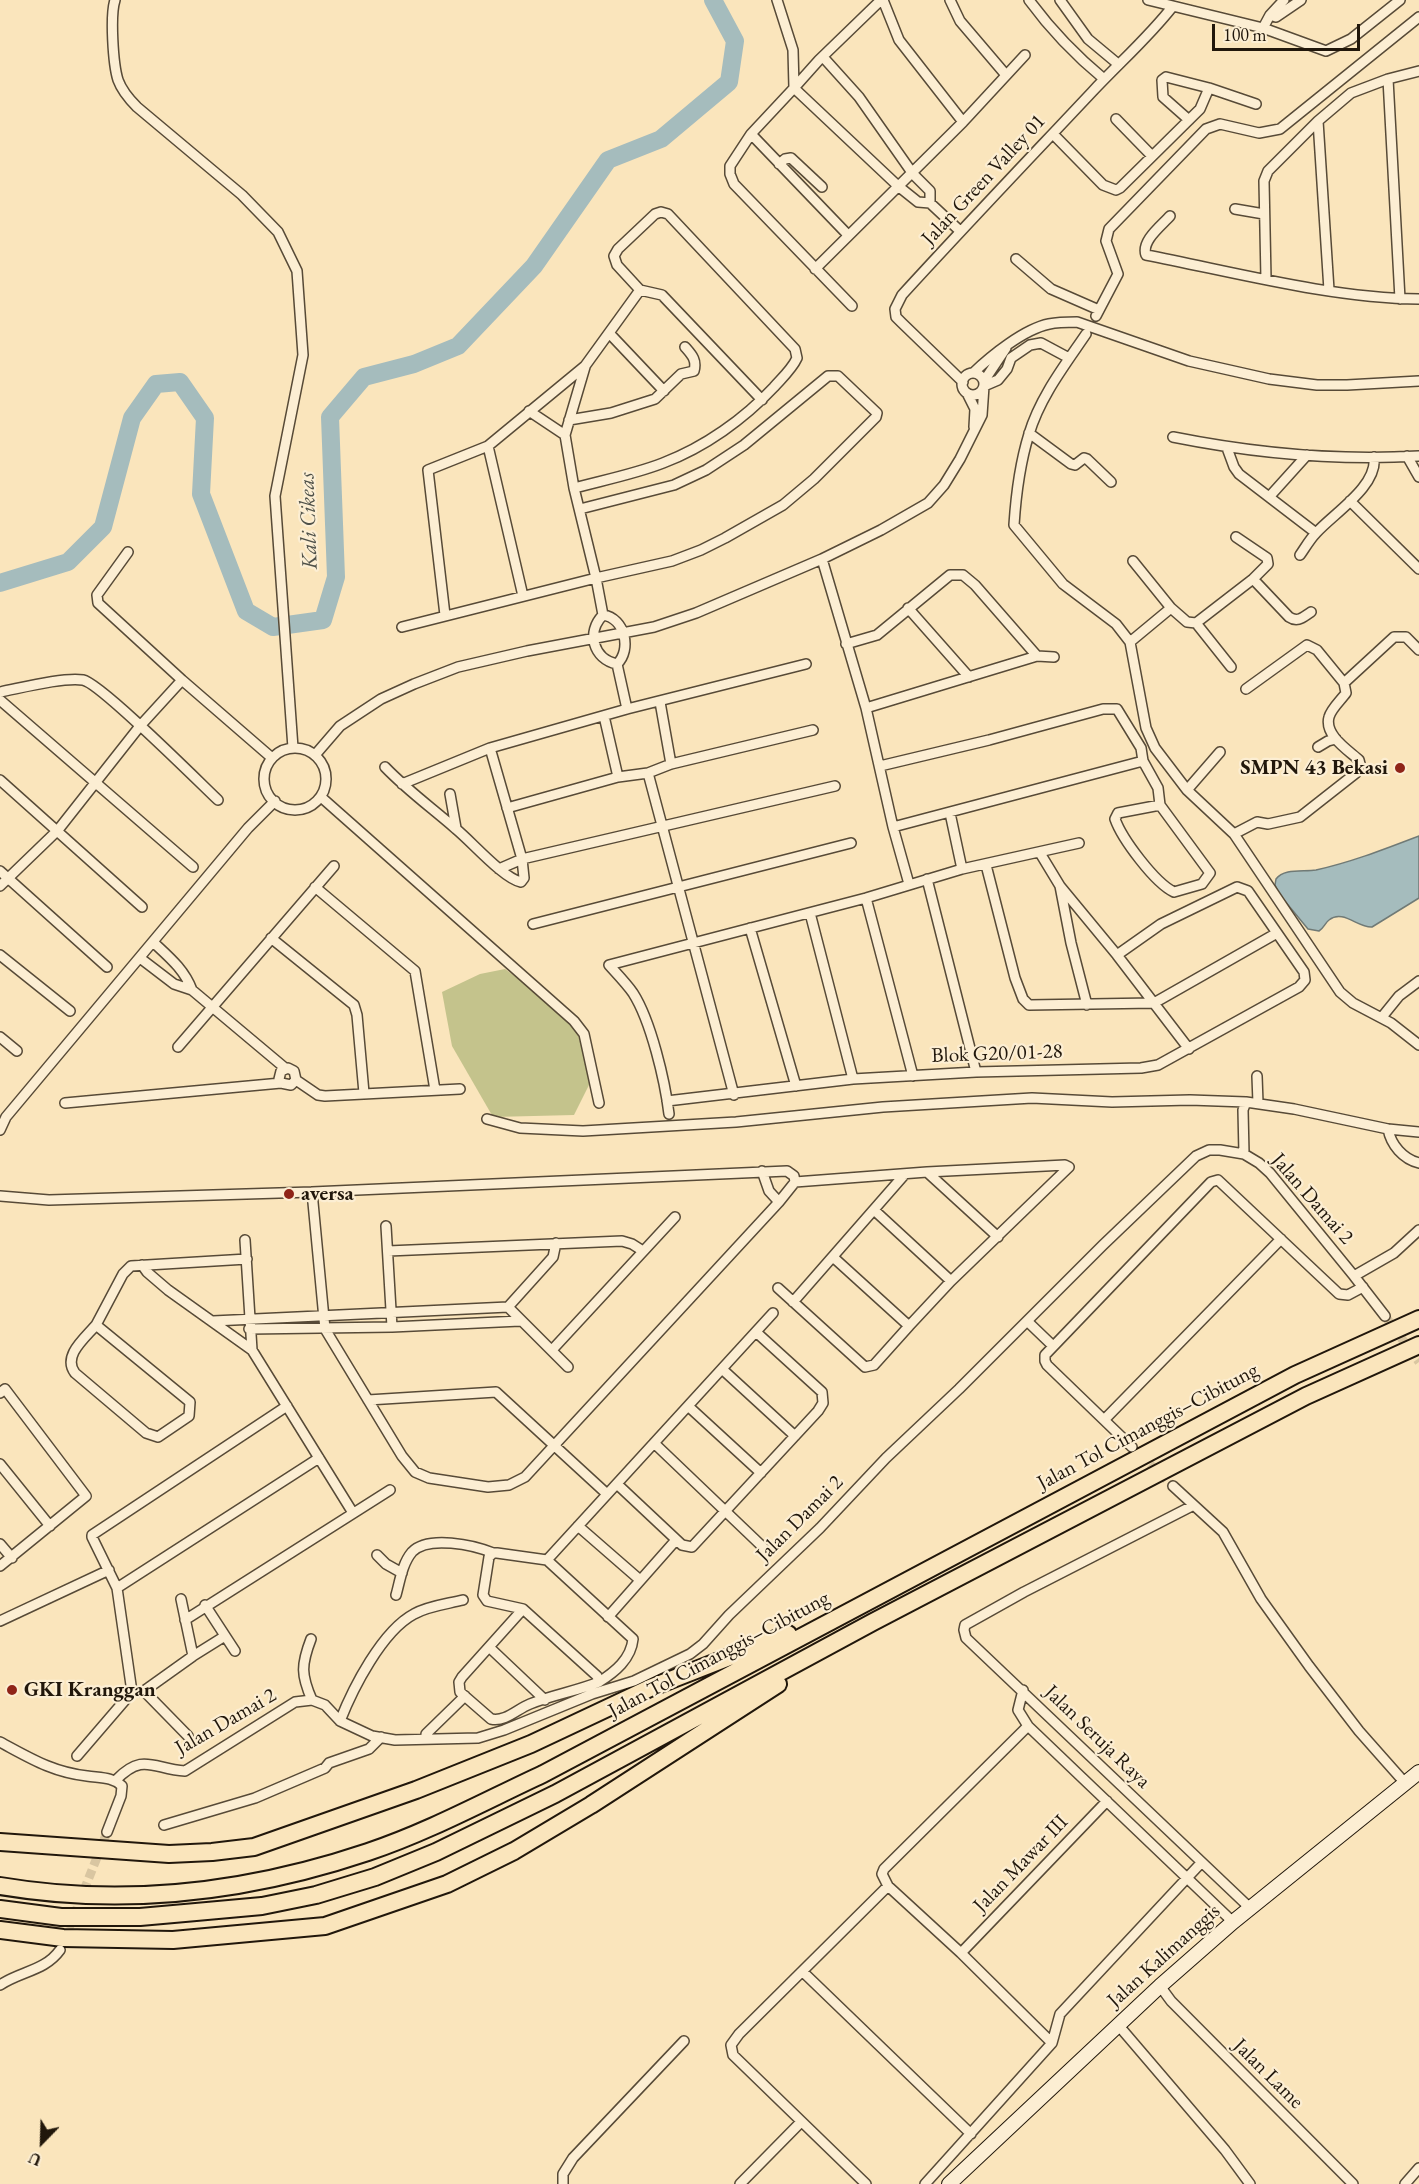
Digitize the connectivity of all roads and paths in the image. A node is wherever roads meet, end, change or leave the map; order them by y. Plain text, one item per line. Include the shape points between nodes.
1 (115, 0) edge
2 (777, 0) edge
3 (882, 0) edge
4 (950, 0) edge
5 (1029, 0) edge
6 (1060, 0) edge
7 (1148, 0) edge
8 (1200, 0) edge
9 (1284, 0) edge
10 (1301, 0) edge
11 (1400, 0) edge
12 (1173, 6) junction
13 (1192, 10) junction
14 (1270, 15) junction
15 (1419, 17) edge
16 (1263, 28) junction
17 (1025, 56) dead end
18 (823, 57) junction
19 (1118, 64) junction
20 (1419, 71) edge
21 (1006, 75) junction
22 (1104, 79) junction
23 (1388, 79) junction
24 (795, 88) junction
25 (1209, 88) junction
26 (1256, 104) dead end
27 (1116, 119) dead end
28 (1189, 120) junction
29 (1318, 121) junction
30 (963, 122) junction
31 (751, 134) junction
32 (1053, 134) junction
33 (1152, 156) junction
34 (779, 164) junction
35 (913, 174) junction
36 (898, 186) junction
37 (822, 187) dead end
38 (930, 203) junction
39 (1235, 209) dead end
40 (1264, 214) junction
41 (1170, 216) dead end
42 (960, 231) junction
43 (848, 235) junction
44 (1016, 259) dead end
45 (815, 269) junction
46 (1266, 279) junction
47 (640, 290) junction
48 (1329, 290) junction
49 (1400, 299) junction
50 (1419, 299) edge
51 (852, 306) dead end
52 (610, 334) junction
53 (1086, 334) dead end
54 (1007, 346) junction
55 (685, 347) dead end
56 (1069, 358) junction
57 (585, 366) junction
58 (973, 373) junction
59 (1419, 381) edge
60 (963, 382) junction
61 (984, 384) junction
62 (664, 391) junction
63 (968, 393) junction
64 (762, 399) junction
65 (529, 411) junction
66 (569, 420) junction
67 (974, 432) junction
68 (1029, 433) junction
69 (565, 435) junction
70 (1173, 437) dead end
71 (488, 446) junction
72 (1227, 448) junction
73 (1307, 455) junction
74 (1407, 456) junction
75 (1419, 456) edge
76 (1374, 457) junction
77 (1419, 477) edge
78 (1111, 482) dead end
79 (574, 488) junction
80 (1270, 496) junction
81 (1350, 501) junction
82 (580, 509) junction
83 (1317, 532) junction
84 (1236, 537) dead end
85 (128, 552) dead end
86 (1300, 555) dead end
87 (822, 559) junction
88 (1133, 561) dead end
89 (1419, 569) edge
90 (596, 578) junction
91 (1253, 579) junction
92 (523, 596) junction
93 (908, 608) junction
94 (1171, 608) junction
95 (1311, 612) dead end
96 (446, 615) junction
97 (603, 615) junction
98 (1196, 623) junction
99 (402, 627) dead end
100 (623, 634) junction
101 (595, 639) junction
102 (1130, 642) junction
103 (846, 644) junction
104 (1419, 650) edge
105 (1037, 656) junction
106 (1054, 657) dead end
107 (616, 664) junction
108 (806, 664) dead end
109 (1231, 667) dead end
110 (969, 677) junction
111 (182, 680) junction
112 (1344, 683) junction
113 (1246, 689) dead end
114 (0, 692) edge
115 (0, 700) edge
116 (660, 702) junction
117 (866, 708) junction
118 (627, 709) junction
119 (604, 716) junction
120 (140, 726) junction
121 (813, 730) dead end
122 (1336, 739) junction
123 (1318, 747) dead end
124 (293, 748) junction
125 (490, 748) junction
126 (1220, 753) dead end
127 (315, 755) junction
128 (272, 758) junction
129 (1143, 761) junction
130 (672, 764) junction
131 (880, 766) junction
132 (385, 767) dead end
133 (648, 773) junction
134 (618, 777) junction
135 (0, 780) edge
136 (96, 782) junction
137 (402, 784) junction
138 (835, 786) dead end
139 (1187, 790) junction
140 (450, 794) dead end
141 (321, 796) junction
142 (218, 800) dead end
143 (275, 801) junction
144 (1161, 805) junction
145 (507, 808) junction
146 (950, 813) junction
147 (662, 827) junction
148 (893, 827) junction
149 (456, 828) junction
150 (58, 830) junction
151 (1234, 834) junction
152 (851, 843) dead end
153 (1079, 843) dead end
154 (1040, 853) junction
155 (522, 859) junction
156 (986, 865) junction
157 (334, 866) dead end
158 (193, 867) dead end
159 (499, 868) junction
160 (962, 869) junction
161 (4, 874) edge
162 (927, 879) junction
163 (909, 884) junction
164 (0, 886) edge
165 (678, 886) junction
166 (1060, 886) junction
167 (315, 887) junction
168 (866, 898) junction
169 (142, 907) dead end
170 (810, 912) junction
171 (533, 924) dead end
172 (750, 928) junction
173 (1277, 933) junction
174 (271, 938) junction
175 (153, 942) junction
176 (693, 943) junction
177 (0, 955) edge
178 (1117, 956) junction
179 (140, 958) junction
180 (174, 960) junction
181 (107, 967) dead end
182 (161, 975) junction
183 (1419, 981) edge
184 (192, 990) junction
185 (1154, 1003) junction
186 (1087, 1005) junction
187 (213, 1006) junction
188 (70, 1011) dead end
189 (1382, 1017) junction
190 (0, 1037) edge
191 (1419, 1045) edge
192 (178, 1047) dead end
193 (1189, 1049) junction
194 (17, 1051) dead end
195 (285, 1068) junction
196 (976, 1072) junction
197 (913, 1076) junction
198 (1257, 1076) dead end
199 (853, 1079) junction
200 (296, 1080) junction
201 (281, 1083) junction
202 (796, 1086) junction
203 (460, 1089) dead end
204 (435, 1090) junction
205 (364, 1093) junction
206 (734, 1095) junction
207 (667, 1101) junction
208 (1246, 1102) junction
209 (65, 1103) dead end
210 (599, 1103) dead end
211 (1258, 1103) junction
212 (669, 1114) dead end
213 (488, 1119) dead end
214 (1388, 1129) junction
215 (0, 1130) edge
216 (1419, 1132) edge
217 (1244, 1154) junction
218 (1419, 1163) edge
219 (762, 1172) junction
220 (927, 1172) junction
221 (905, 1174) junction
222 (795, 1182) junction
223 (312, 1192) junction
224 (0, 1196) edge
225 (779, 1202) junction
226 (874, 1210) junction
227 (675, 1217) dead end
228 (386, 1226) dead end
229 (1419, 1230) edge
230 (998, 1237) junction
231 (1281, 1239) junction
232 (245, 1240) dead end
233 (556, 1243) junction
234 (388, 1251) junction
235 (643, 1251) junction
236 (833, 1257) junction
237 (247, 1259) junction
238 (142, 1265) junction
239 (1354, 1276) junction
240 (951, 1281) junction
241 (1363, 1287) junction
242 (778, 1288) dead end
243 (794, 1302) junction
244 (508, 1307) junction
245 (391, 1312) junction
246 (773, 1313) dead end
247 (1385, 1316) tunnel mouth
248 (322, 1317) junction
249 (249, 1319) junction
250 (1419, 1319) edge
251 (213, 1321) junction
252 (520, 1321) junction
253 (1027, 1321) junction
254 (96, 1325) junction
255 (909, 1326) junction
256 (392, 1328) junction
257 (249, 1329) junction
258 (325, 1329) junction
259 (756, 1332) junction
260 (1419, 1345) edge
261 (1053, 1346) junction
262 (252, 1350) junction
263 (552, 1350) junction
264 (568, 1367) dead end
265 (722, 1369) junction
266 (0, 1393) edge
267 (368, 1400) junction
268 (287, 1406) junction
269 (688, 1407) junction
270 (1104, 1420) junction
271 (795, 1436) junction
272 (654, 1443) junction
273 (554, 1446) junction
274 (1132, 1447) tunnel mouth
275 (319, 1458) junction
276 (0, 1464) edge
277 (761, 1473) junction
278 (616, 1484) junction
279 (1173, 1486) tunnel mouth
280 (390, 1490) dead end
281 (607, 1494) junction
282 (1192, 1506) junction
283 (726, 1511) junction
284 (353, 1513) junction
285 (50, 1526) junction
286 (578, 1526) junction
287 (676, 1540) junction
288 (0, 1544) edge
289 (767, 1551) dead end
290 (493, 1553) junction
291 (376, 1555) dead end
292 (12, 1558) junction
293 (547, 1560) junction
294 (0, 1566) edge
295 (109, 1570) junction
296 (402, 1573) junction
297 (640, 1580) junction
298 (117, 1588) junction
299 (396, 1595) dead end
300 (181, 1599) dead end
301 (464, 1600) dead end
302 (866, 1602) junction
303 (205, 1605) junction
304 (523, 1609) junction
305 (608, 1617) junction
306 (185, 1620) junction
307 (0, 1621) edge
308 (873, 1622) junction
309 (225, 1636) junction
310 (311, 1639) dead end
311 (489, 1647) junction
312 (235, 1651) dead end
313 (193, 1656) junction
314 (599, 1682) junction
315 (1023, 1690) junction
316 (144, 1691) junction
317 (132, 1692) junction
318 (465, 1695) junction
319 (312, 1700) junction
320 (545, 1700) junction
321 (340, 1720) junction
322 (1028, 1726) junction
323 (426, 1734) dead end
324 (188, 1736) dead end
325 (381, 1737) junction
326 (1074, 1740) junction
327 (0, 1742) edge
328 (77, 1756) dead end
329 (1061, 1756) junction
330 (1419, 1772) edge
331 (116, 1780) junction
332 (1405, 1783) junction
333 (1107, 1801) junction
334 (164, 1825) dead end
335 (107, 1832) tunnel mouth
336 (0, 1842) edge
337 (1201, 1863) junction
338 (1187, 1877) junction
339 (0, 1886) edge
340 (888, 1886) junction
341 (1250, 1908) junction
342 (0, 1909) edge
343 (1233, 1922) junction
344 (0, 1930) edge
345 (60, 1950) tunnel mouth
346 (961, 1953) junction
347 (803, 1972) junction
348 (0, 1984) edge
349 (1160, 1986) junction
350 (1119, 2026) junction
351 (684, 2041) dead end
352 (1052, 2043) junction
353 (801, 2122) junction
354 (971, 2134) junction
355 (1419, 2168) edge
356 (563, 2184) edge
357 (740, 2184) edge
358 (866, 2184) edge
359 (925, 2184) edge
360 (949, 2184) edge
361 (1250, 2184) edge
362 (1353, 2184) edge
363 (1406, 2184) edge

1 - 124 street via 111,12 117,78 125,95 242,195 278,232 297,271 303,355 275,496
2 - 24 street via 793,50
3 - 18 street
3 - 30 street via 899,40
4 - 21 street via 960,21
5 - 22 street via 1050,29
6 - 19 street via 1088,39
7 - 12 street
8 - 13 street
9 - 14 street
10 - 14 street via 1276,17
11 - 16 street via 1351,39 1329,51
12 - 13 street
12 - 19 street, Jalan Green Valley 01
13 - 16 street
14 - 16 street
15 - 44 street via 1280,129 1259,134 1220,124 1206,129 1109,229 1106,241 1118,274 1098,313 1052,289
17 - 21 street
18 - 24 street
18 - 35 street via 859,97
19 - 22 street, Jalan Green Valley 01
20 - 23 street
21 - 30 street
22 - 32 street, Jalan Green Valley 01
23 - 29 street via 1351,93
23 - 49 street
24 - 31 street
24 - 36 street
25 - 26 street
25 - 28 street via 1203,104
25 - 28 street via 1166,77 1162,80 1163,97
27 - 33 street
28 - 33 street
29 - 40 street via 1268,171 1264,181
29 - 48 street
30 - 35 street
31 - 34 street
31 - 45 street via 730,166 734,184
32 - 33 street via 1110,189 1120,188
32 - 42 street, Jalan Green Valley 01
34 - 37 street via 791,158
34 - 43 street
35 - 36 street
35 - 38 street via 930,190
36 - 38 street via 918,202
36 - 43 street
38 - 42 street
39 - 40 street
40 - 46 street
41 - 46 street via 1147,243 1146,255
42 - 60 street, Jalan Green Valley 01 via 902,295 895,313
43 - 45 street
45 - 51 street
46 - 48 street
47 - 52 street
47 - 64 street via 662,295
47 - 64 street via 617,265 615,254 655,214 668,214 795,349 797,358 793,366
48 - 49 street
49 - 50 street
52 - 57 street
52 - 62 street
53 - 56 street
54 - 58 street
54 - 59 street via 1046,324 1077,322 1189,361 1269,379 1347,386
54 - 61 street
55 - 62 street via 694,357 694,371 681,374
56 - 61 street via 1041,343 1030,345 1011,358 998,380
56 - 68 street via 1046,394
57 - 65 street
57 - 66 street
58 - 60 street
58 - 61 street via 980,375
60 - 63 street
61 - 63 street via 978,394
61 - 67 street via 984,411
62 - 66 street via 655,399 611,414
63 - 67 street via 975,409
64 - 79 street via 737,421 676,457
65 - 69 street
65 - 71 street
66 - 69 street
67 - 87 street via 944,485 928,503
68 - 78 street via 1071,464 1088,459
68 - 102 street via 1014,525 1063,584 1116,624
69 - 79 street
70 - 72 street
71 - 92 street
71 - 96 street via 428,472
72 - 73 street
72 - 80 street via 1236,471
73 - 76 street
73 - 80 street
74 - 75 street
74 - 76 street
74 - 77 street
76 - 81 street via 1371,476
79 - 82 street
80 - 83 street
81 - 83 street
81 - 89 street
82 - 90 street
82 - 90 street via 674,485 706,470 744,445 828,376 838,376 877,413 814,479 783,505 725,538 672,561
83 - 86 street
84 - 91 street via 1269,561
85 - 111 street via 96,600
87 - 100 street via 696,613
87 - 103 street
88 - 94 street
90 - 92 street
90 - 97 street
91 - 95 street via 1293,620
91 - 98 street
92 - 96 street
93 - 103 street via 877,635
93 - 105 street via 950,575 963,575
93 - 110 street
94 - 98 street via 1187,622
94 - 102 street
96 - 99 street
97 - 100 street via 613,617
97 - 101 street via 595,625
98 - 109 street
100 - 101 street
100 - 107 street via 624,655
101 - 107 street via 603,659
101 - 127 street via 458,667 414,684 381,699 340,726
102 - 139 street via 1146,728 1155,748
103 - 117 street
104 - 112 street via 1406,637 1394,637
105 - 106 street
105 - 110 street
107 - 118 street
108 - 116 street
110 - 117 street
111 - 120 street
111 - 128 street
112 - 113 street via 1317,650 1307,645
112 - 122 street via 1346,693 1329,716 1329,728
114 - 120 street via 83,680
115 - 136 street
116 - 118 street
116 - 130 street
117 - 131 street
118 - 119 street
119 - 125 street
119 - 134 street
120 - 136 street
120 - 142 street
121 - 130 street
122 - 123 street
122 - 151 street via 1359,760 1356,773 1300,818 1268,824 1257,822
124 - 127 street
124 - 128 street
125 - 137 street
125 - 145 street
126 - 139 street
127 - 141 street via 327,779
128 - 143 street via 264,776
129 - 131 street via 1141,748 1117,709 1103,709
129 - 144 street via 1158,788
129 - 146 street
130 - 133 street
131 - 148 street
132 - 137 street
133 - 134 street
133 - 147 street
134 - 145 street
135 - 150 street
136 - 150 street
136 - 158 street
137 - 149 street
138 - 147 street
139 - 151 street
140 - 149 street
141 - 143 street via 296,810
141 - 210 street via 574,1021 584,1034
143 - 175 street
144 - 144 street via 1210,873 1202,884 1174,892 1166,888 1119,831 1115,819 1118,813
145 - 155 street
146 - 148 street
146 - 160 street
147 - 155 street
147 - 165 street
148 - 163 street
149 - 159 street
150 - 161 street
150 - 169 street
151 - 189 street via 1340,992
152 - 165 street
153 - 154 street
154 - 156 street
154 - 166 street
155 - 159 street
155 - 159 street via 521,882
156 - 160 street
156 - 186 street via 1015,978 1025,1002
157 - 167 street
160 - 162 street
161 - 164 street
161 - 181 street
162 - 163 street
162 - 196 street
163 - 168 street
165 - 171 street
165 - 176 street
166 - 178 street
166 - 186 street
167 - 174 street
167 - 204 street via 416,971
168 - 170 street
168 - 197 street
170 - 172 street
170 - 199 street
172 - 176 street
172 - 202 street
173 - 178 street via 1248,891 1237,887 1161,924
173 - 185 street
173 - 193 street, Blok G20/01-28 via 1304,972 1305,980
174 - 187 street
174 - 205 street via 354,1005
175 - 179 street
175 - 180 street
176 - 206 street
176 - 207 street via 609,965 638,1001
177 - 188 street
178 - 185 street
179 - 182 street
179 - 215 street via 6,1117
180 - 182 street
180 - 184 street
182 - 184 street
183 - 189 street via 1399,996
184 - 187 street
185 - 186 street
185 - 193 street
187 - 192 street
187 - 195 street
189 - 191 street
190 - 194 street
193 - 196 street, Blok G20/01-28 via 1141,1068
195 - 200 street via 294,1071
195 - 201 street via 279,1074
196 - 197 street, Blok G20/01-28
197 - 199 street, Blok G20/01-28
198 - 211 street
199 - 202 street, Blok G20/01-28
200 - 201 street via 291,1085
200 - 205 street via 321,1096
201 - 209 street
202 - 206 street, Blok G20/01-28
203 - 204 street
204 - 205 street
206 - 207 street, Blok G20/01-28
207 - 212 street
208 - 211 street
208 - 213 street via 1032,1098 584,1131 520,1128
208 - 217 street
211 - 214 street
214 - 216 street
214 - 218 street via 1400,1152
217 - 239 street, Jalan Damai 2 via 1270,1173
217 - 253 street, Jalan Damai 2 via 1209,1150 1197,1156
219 - 222 street via 787,1171
219 - 223 street
219 - 225 street via 769,1191
220 - 221 street
220 - 230 street
220 - 230 street via 1069,1166
221 - 222 street
221 - 226 street
222 - 225 street
223 - 224 street via 49,1200
223 - 248 street
225 - 273 street
226 - 236 street
226 - 240 street
227 - 235 street
228 - 234 street
229 - 239 street via 1394,1253
230 - 240 street
231 - 241 street via 1339,1294 1348,1295
231 - 261 street via 1218,1180 1211,1182
231 - 270 street
232 - 237 street
233 - 234 street
233 - 235 street via 622,1241
233 - 244 street via 553,1257
234 - 245 street
235 - 263 street
236 - 243 street
236 - 255 street
237 - 238 street
237 - 249 street
238 - 251 street via 168,1290
238 - 254 street via 131,1266 123,1274
239 - 241 street, Jalan Damai 2
240 - 255 street
241 - 247 street, Jalan Damai 2
242 - 243 street
243 - 255 street via 865,1367 874,1365
244 - 245 street
244 - 252 street
245 - 248 street
245 - 256 street
246 - 259 street
248 - 249 street
248 - 258 street
249 - 251 street
249 - 257 street
250 - 302 highway, Jalan Tol Cimanggis–Cibitung via 1295,1375
251 - 262 street
252 - 256 street
252 - 263 street
253 - 261 street
253 - 325 street, Jalan Damai 2 via 690,1654 634,1682 478,1738
254 - 254 street via 190,1402 189,1416 158,1437 146,1433 75,1373 70,1367 71,1354
256 - 258 street
257 - 258 street
257 - 262 street
258 - 267 street
259 - 265 street
259 - 271 street via 822,1392 819,1411
260 - 308 highway, Jalan Tol Cimanggis–Cibitung via 1306,1396
261 - 270 street via 1044,1361
262 - 268 street
263 - 264 street
265 - 269 street
265 - 271 street
266 - 285 street via 5,1389 86,1496
267 - 273 street via 493,1391
267 - 273 street via 402,1456 415,1472 429,1478 488,1487 509,1485 525,1477
268 - 275 street
268 - 295 street via 94,1533 92,1537
269 - 272 street
269 - 277 street
270 - 274 street
271 - 277 street
272 - 278 street
272 - 283 street
273 - 281 street
275 - 284 street
275 - 298 street
276 - 285 street
277 - 283 street
278 - 281 street
278 - 287 street
279 - 282 street
280 - 284 street
281 - 286 street
282 - 315 street via 966,1625 966,1638
282 - 332 street via 1223,1533 1261,1599 1309,1666
283 - 287 street via 695,1545 685,1546
283 - 289 street
284 - 303 street
285 - 292 street
286 - 293 street
286 - 297 street
287 - 297 street
288 - 292 street
290 - 293 street
290 - 296 street via 467,1544 431,1543 414,1550
290 - 304 street via 489,1557 484,1598
291 - 296 street
292 - 294 street
293 - 305 street
295 - 298 street
295 - 307 street
296 - 299 street
297 - 305 street
298 - 317 street
300 - 306 street
301 - 321 street via 417,1612 386,1638 351,1693
302 - 336 highway via 651,1688 531,1744 416,1790 254,1847 169,1854
302 - 339 highway, Jalan Tol Cimanggis–Cibitung via 543,1774 369,1852 256,1882 192,1893 76,1895
303 - 306 street
303 - 309 street
304 - 311 street
304 - 314 street
305 - 314 street via 633,1639 632,1649 612,1674
306 - 313 street
308 - 342 highway, Jalan Tol Cimanggis–Cibitung via 555,1794 375,1877 262,1906 140,1917 61,1917
308 - 344 highway via 591,1805 514,1851 447,1884 325,1926 173,1940 63,1938
309 - 312 street
309 - 313 street
310 - 319 street via 302,1668
311 - 318 street via 459,1683 460,1692
311 - 320 street
313 - 316 street
314 - 320 street
315 - 322 street, Jalan Seruja Raya via 1018,1710
315 - 326 street, Jalan Seruja Raya
316 - 317 street
316 - 324 street
317 - 328 street
318 - 320 street via 496,1720
318 - 323 street
319 - 321 street, Jalan Damai 2
319 - 331 street, Jalan Damai 2 via 295,1702 185,1771 148,1763 132,1765
321 - 325 street, Jalan Damai 2
322 - 329 street, Jalan Seruja Raya
322 - 340 street via 884,1869 883,1879
325 - 334 street via 369,1749 255,1798
326 - 329 street
326 - 337 street, Jalan Seruja Raya
327 - 331 street via 39,1764 66,1773
329 - 333 street, Jalan Seruja Raya
330 - 332 main road, Jalan Kalimanggis
331 - 335 street via 122,1786 121,1796
332 - 341 main road, Jalan Kalimanggis
333 - 338 street, Jalan Seruja Raya
333 - 346 street, Jalan Mawar III
337 - 338 street
337 - 341 street, Jalan Seruja Raya
338 - 343 street, Jalan Seruja Raya
338 - 352 street via 1060,2014
340 - 346 street
340 - 347 street
341 - 343 main road, Jalan Kalimanggis
343 - 349 main road, Jalan Kalimanggis
345 - 348 street via 53,1961
346 - 352 street
347 - 353 street via 731,2045 732,2055
347 - 354 street
349 - 350 main road, Jalan Kalimanggis
349 - 362 street, Jalan Lame
350 - 360 main road, Jalan Kalimanggis
350 - 361 street
351 - 356 street via 573,2158 563,2174
352 - 354 street
353 - 357 street
353 - 358 street
354 - 359 street
355 - 363 street

